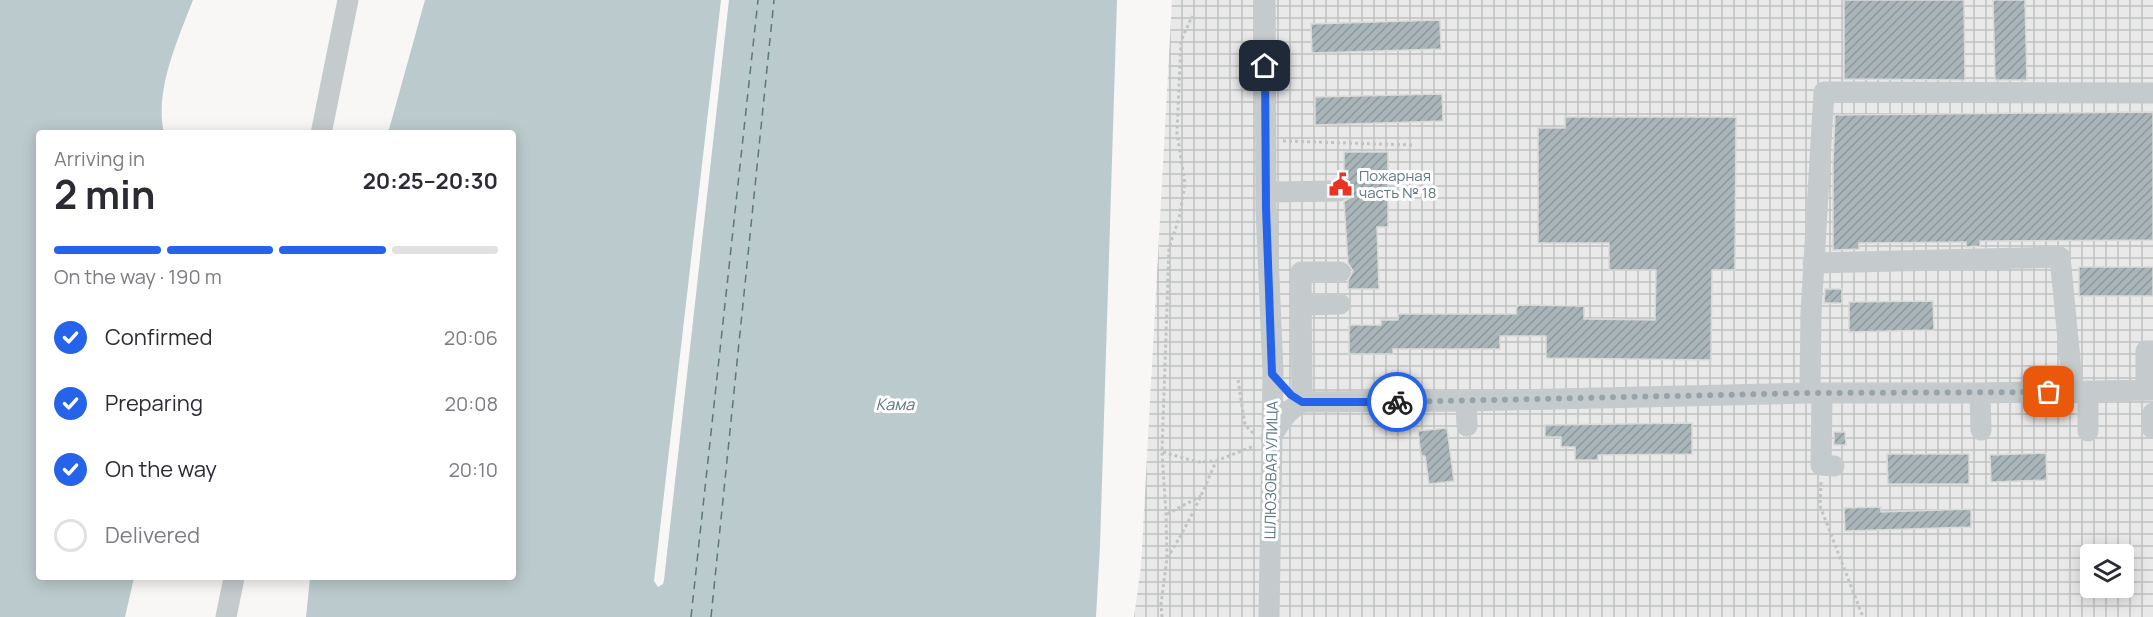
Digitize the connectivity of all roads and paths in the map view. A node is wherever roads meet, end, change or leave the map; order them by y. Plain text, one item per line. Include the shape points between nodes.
1 (348, 0) edge
2 (1265, 0) edge
3 (1192, 16) dead end
4 (2153, 93) edge
5 (322, 130) edge
6 (1283, 141) dead end
7 (1412, 145) dead end
8 (1340, 191) dead end
9 (1266, 192) junction
10 (1813, 263) junction
11 (1340, 272) dead end
12 (1340, 304) dead end
13 (1301, 305) junction
14 (2153, 351) edge
15 (1272, 374) junction
16 (1238, 380) dead end
17 (2150, 390) edge
18 (2080, 391) junction
19 (1816, 393) junction
20 (1980, 393) junction
21 (1466, 401) junction
22 (1302, 402) junction
23 (1467, 426) dead end
24 (1981, 430) dead end
25 (2088, 431) dead end
26 (1267, 440) junction
27 (1162, 452) junction
28 (1216, 461) junction
29 (1827, 466) joint
30 (1202, 495) junction
31 (1166, 514) junction
32 (1167, 558) junction
33 (234, 580) edge
34 (226, 617) edge
35 (1162, 617) edge
36 (1269, 617) edge
37 (1863, 617) edge

1 - 5 street
2 - 9 street, ШЛЮЗОВАЯ УЛИЦА
3 - 27 path via 1181,41 1177,133 1185,184 1169,248
4 - 10 street via 1824,92
6 - 7 path
8 - 9 street
9 - 15 street, ШЛЮЗОВАЯ УЛИЦА
10 - 18 street via 2060,257
10 - 19 street
11 - 13 street via 1301,272
12 - 13 street
13 - 22 street
14 - 17 street via 2146,351
15 - 22 street
15 - 26 street, ШЛЮЗОВАЯ УЛИЦА
16 - 26 path via 1245,425
17 - 18 street
18 - 20 street
18 - 25 street
19 - 20 street
19 - 21 street
19 - 29 street
20 - 24 street
21 - 22 street
21 - 23 street
22 - 26 street via 1282,417
26 - 28 path
26 - 36 street, ШЛЮЗОВАЯ УЛИЦА
27 - 28 path via 1197,462
27 - 31 path
28 - 30 path
29 - 37 path via 1820,506
30 - 31 path
30 - 32 path
31 - 32 path
32 - 35 path
33 - 34 street

